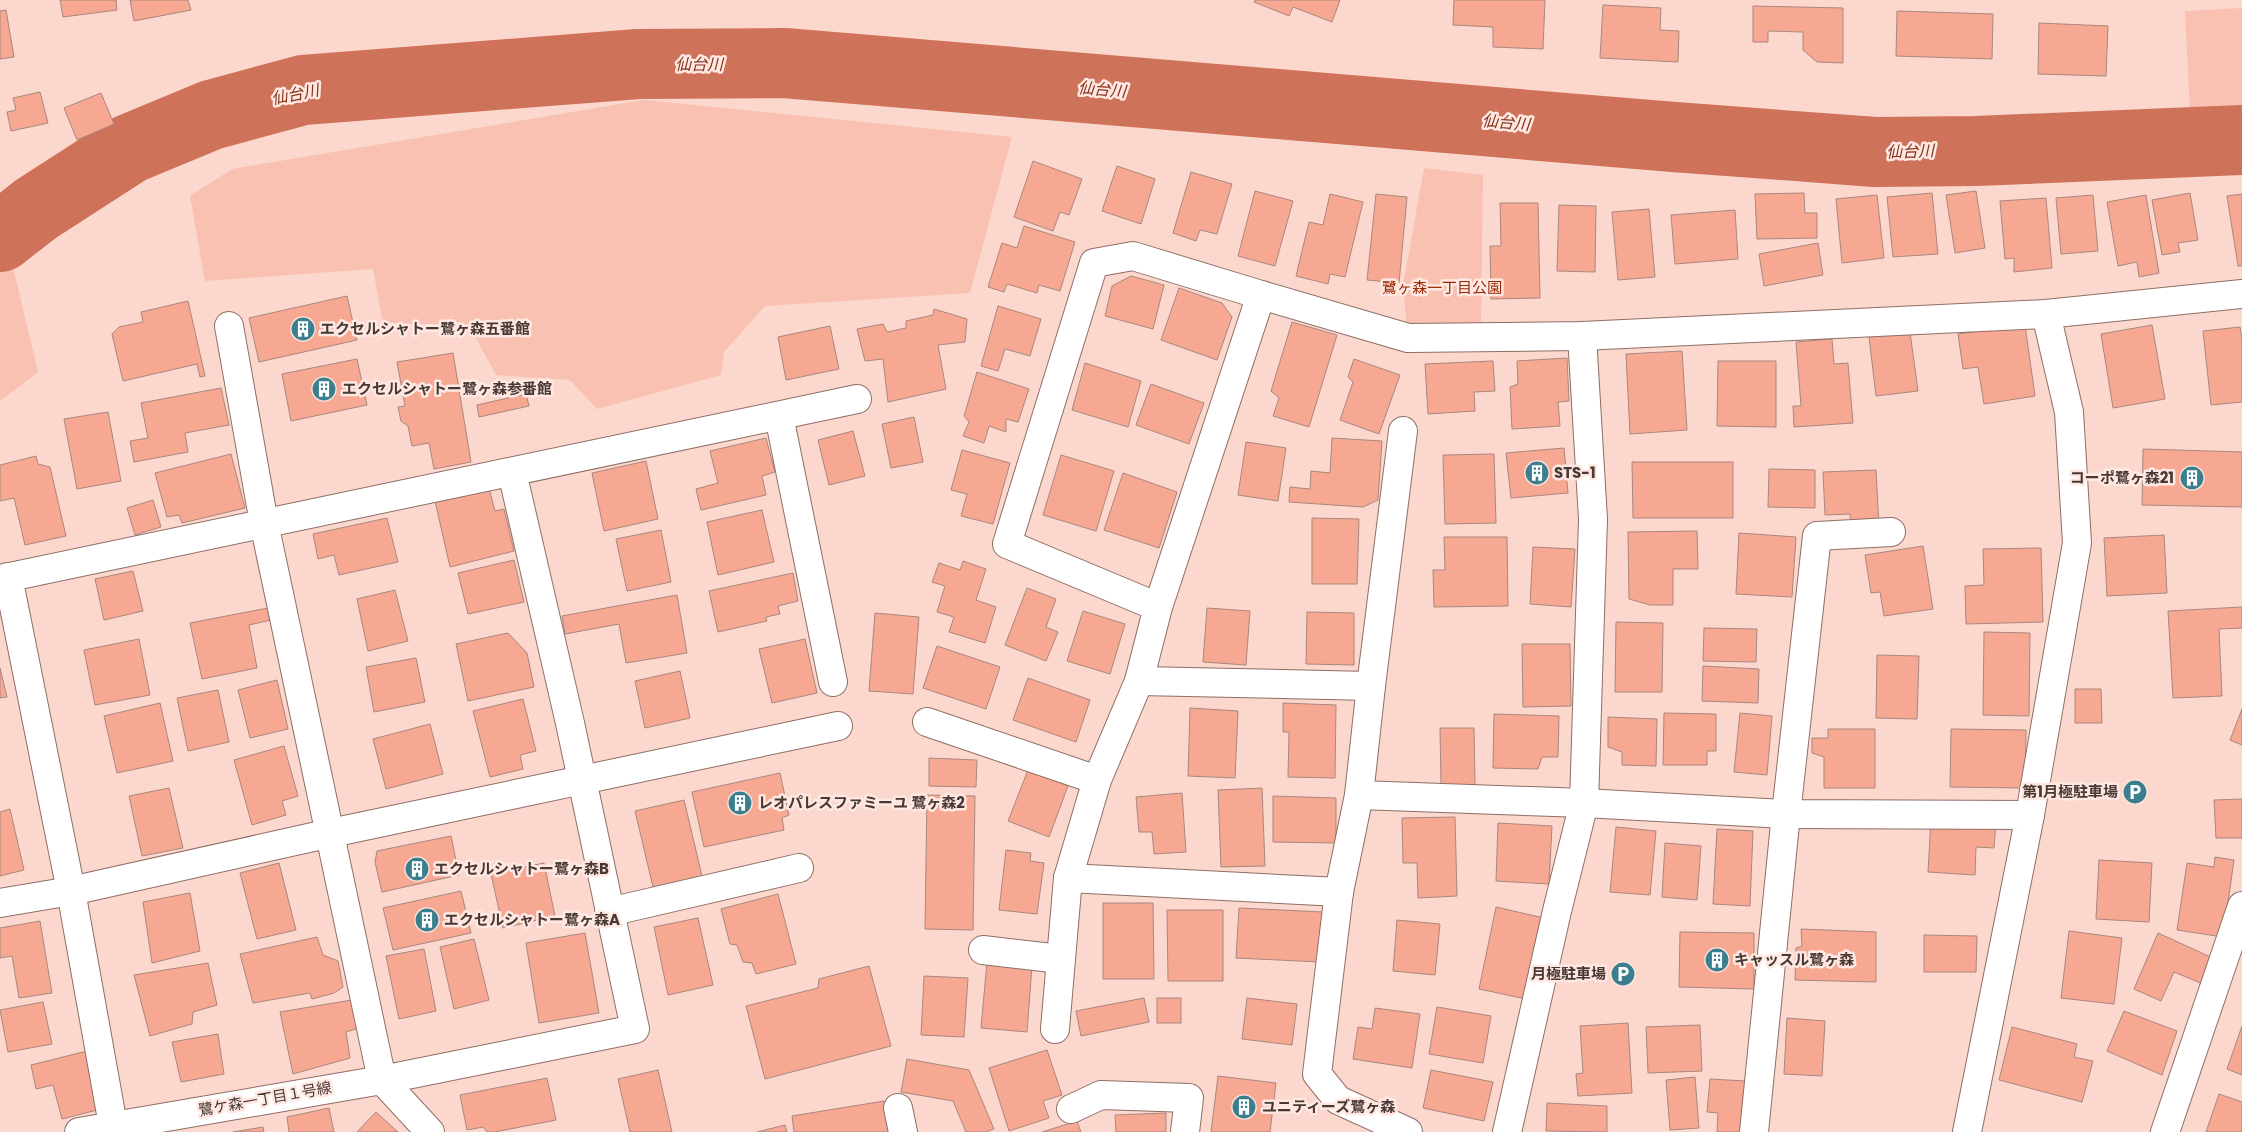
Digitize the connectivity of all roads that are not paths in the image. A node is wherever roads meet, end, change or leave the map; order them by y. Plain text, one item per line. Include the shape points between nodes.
1 (2242, 294) edge
2 (1261, 296) junction
3 (2046, 314) junction
4 (229, 326) dead end
5 (1582, 336) junction
6 (857, 400) dead end
7 (779, 416) junction
8 (1403, 431) dead end
9 (512, 472) junction
10 (264, 524) junction
11 (1891, 532) dead end
12 (4, 578) edge
13 (1158, 606) junction
14 (1138, 680) junction
15 (833, 682) dead end
16 (1371, 686) junction
17 (927, 722) dead end
18 (838, 726) dead end
19 (1097, 780) junction
20 (582, 781) junction
21 (1360, 795) junction
22 (1584, 803) junction
23 (1786, 814) junction
24 (2030, 815) junction
25 (331, 833) junction
26 (799, 868) dead end
27 (1068, 878) junction
28 (72, 891) junction
29 (1339, 892) junction
30 (0, 903) edge
31 (2242, 906) edge
32 (609, 912) junction
33 (983, 950) dead end
34 (1061, 959) junction
35 (1055, 1029) dead end
36 (382, 1080) junction
37 (1071, 1109) dead end
38 (113, 1125) junction
39 (79, 1132) edge
40 (430, 1132) edge
41 (1185, 1132) edge
42 (1408, 1132) edge
43 (1507, 1132) edge
44 (1754, 1132) edge
45 (1966, 1132) edge
46 (2165, 1132) edge

1 - 3 street
2 - 5 street via 1408,338
2 - 13 street
2 - 13 street via 1132,256 1094,263 1008,544
3 - 5 street
3 - 24 street via 2069,412 2077,543
4 - 10 street
5 - 22 street via 1593,519
6 - 7 street
7 - 9 street
7 - 15 street
8 - 16 street
9 - 10 street
9 - 20 street
10 - 12 street
10 - 25 street
11 - 23 street via 1818,536
12 - 28 street
13 - 14 street
14 - 16 street
14 - 19 street
16 - 21 street
17 - 19 street
18 - 20 street
19 - 27 street
20 - 25 street
20 - 32 street
21 - 22 street
21 - 29 street
22 - 23 street
22 - 43 street
23 - 24 street
23 - 44 street
24 - 45 street
25 - 28 street
25 - 36 street
26 - 32 street
27 - 29 street
27 - 34 street
28 - 30 street
28 - 38 street
29 - 42 street via 1318,1074 1338,1100
31 - 46 street
32 - 36 street, 鷺ケ森一丁目１号線 via 635,1029
33 - 34 street
34 - 35 street
36 - 38 street, 鷺ケ森一丁目１号線
36 - 40 street
37 - 41 street via 1101,1095 1188,1098
38 - 39 street, 鷺ケ森一丁目１号線

